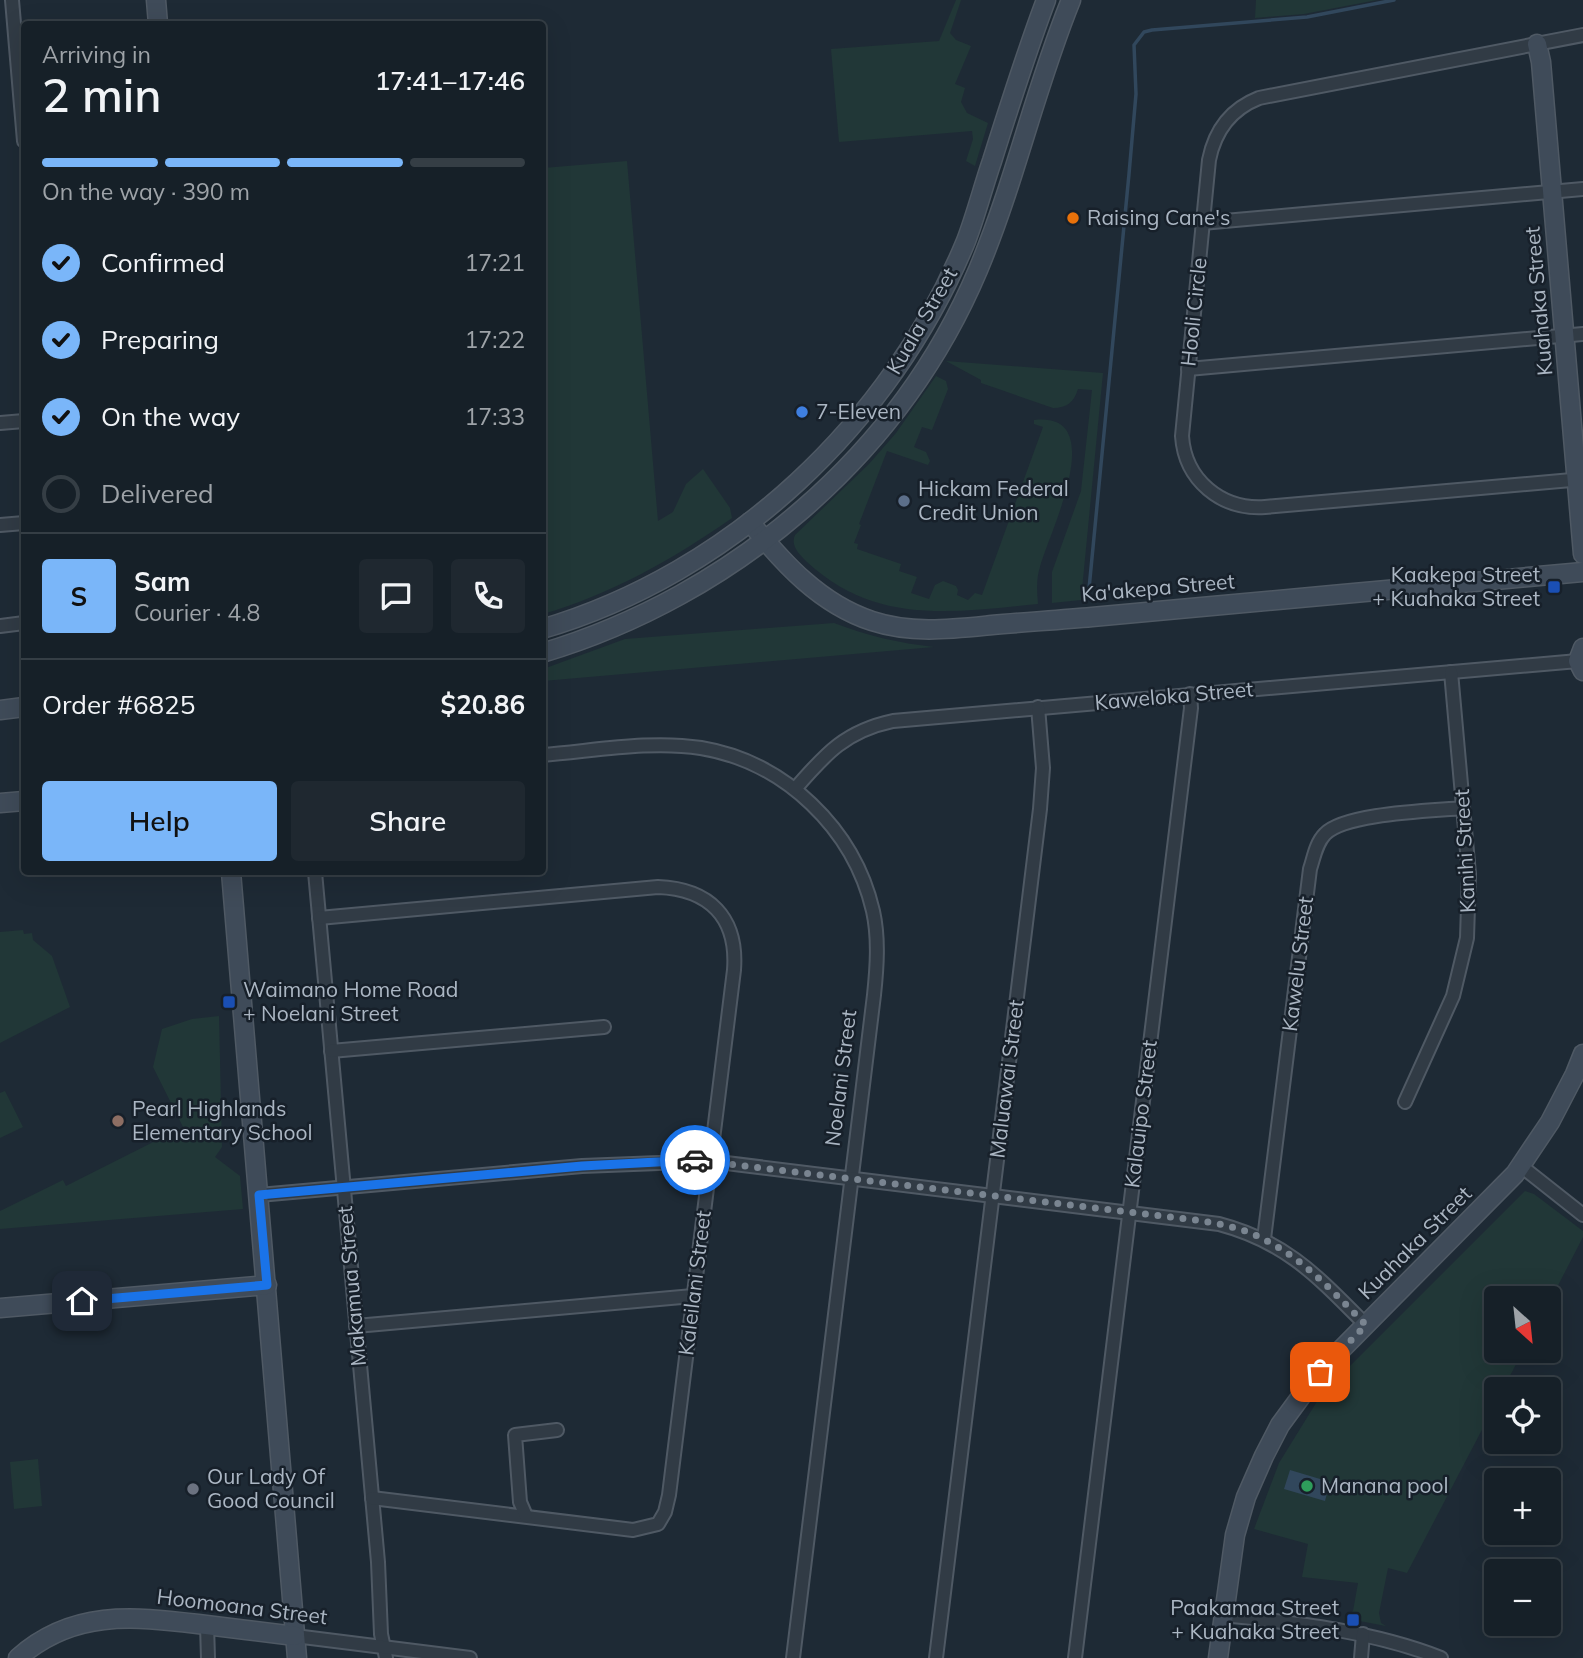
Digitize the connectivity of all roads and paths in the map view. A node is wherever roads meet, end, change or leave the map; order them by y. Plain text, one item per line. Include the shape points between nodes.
1 (12, 0) edge
2 (156, 0) edge
3 (1046, 0) edge
4 (1072, 0) edge
5 (158, 21) edge
6 (14, 22) junction
7 (0, 23) edge
8 (1583, 35) edge
9 (1537, 44) junction
10 (21, 105) edge
11 (1583, 189) edge
12 (1552, 192) junction
13 (1202, 223) junction
14 (1574, 335) edge
15 (909, 349) junction
16 (928, 362) junction
17 (1188, 369) junction
18 (21, 420) edge
19 (0, 423) edge
20 (1580, 479) edge
21 (750, 522) junction
22 (21, 523) edge
23 (0, 526) edge
24 (765, 540) junction
25 (1583, 554) edge
26 (1583, 572) edge
27 (21, 624) edge
28 (0, 626) edge
29 (546, 628) edge
30 (546, 652) edge
31 (1581, 660) edge
32 (1451, 672) junction
33 (1190, 694) junction
34 (21, 707) edge
35 (1038, 707) junction
36 (0, 710) edge
37 (546, 755) edge
38 (796, 789) junction
39 (21, 801) edge
40 (0, 803) edge
41 (1463, 808) junction
42 (231, 875) edge
43 (315, 875) edge
44 (319, 918) junction
45 (604, 1027) dead end
46 (331, 1051) junction
47 (1583, 1054) edge
48 (1405, 1102) dead end
49 (710, 1161) junction
50 (1521, 1167) junction
51 (852, 1178) junction
52 (343, 1187) junction
53 (259, 1195) junction
54 (993, 1195) junction
55 (1129, 1211) junction
56 (1583, 1215) edge
57 (1265, 1239) junction
58 (267, 1285) junction
59 (693, 1296) junction
60 (0, 1308) edge
61 (1366, 1325) junction
62 (356, 1326) junction
63 (557, 1430) dead end
64 (372, 1498) junction
65 (526, 1516) junction
66 (1223, 1615) junction
67 (207, 1625) junction
68 (1363, 1634) junction
69 (295, 1636) junction
70 (385, 1653) edge
71 (18, 1658) edge
72 (208, 1658) edge
73 (297, 1658) edge
74 (470, 1658) edge
75 (793, 1658) edge
76 (936, 1658) edge
77 (1074, 1658) edge
78 (1218, 1658) edge
79 (1361, 1658) edge
80 (1441, 1658) edge

1 - 6 street
2 - 5 street
3 - 15 street via 967,239 942,294
4 - 16 street, Kuala Street via 977,271
6 - 7 street
6 - 10 street
8 - 9 street, Hooli Circle
9 - 12 street, Kuahaka Street
9 - 13 street, Hooli Circle via 1250,102 1231,114 1212,145
11 - 12 street
12 - 13 street
12 - 14 street, Kuahaka Street
13 - 17 street, Hooli Circle
14 - 17 street
14 - 20 street, Kuahaka Street
15 - 16 street
15 - 21 street via 828,453
16 - 24 street, Kuala Street via 855,458
17 - 20 street, Hooli Circle via 1182,436 1186,459 1204,487 1231,503 1257,507
18 - 19 street
20 - 25 street, Kuahaka Street
21 - 24 street, Ka'akepa Street
21 - 29 street via 655,583
22 - 23 street
24 - 26 street, Ka'akepa Street via 798,577 845,609 869,621 920,630
24 - 30 street, Kuala Street via 667,603
27 - 28 street
31 - 32 street, Kaweloka Street
32 - 33 street, Kaweloka Street
32 - 41 street, Kanihi Street
33 - 35 street, Kaweloka Street
33 - 55 street, Kalauipo Street
34 - 36 street
35 - 38 street, Kaweloka Street via 876,724 833,747
35 - 54 street, Maluawai Street via 1043,768 1040,809
37 - 38 street, Noelani Street via 649,746 701,748 744,760
38 - 51 street, Noelani Street via 833,827 855,860 874,920 877,970
39 - 40 street
41 - 48 street, Kanihi Street via 1469,893 1463,962 1442,1024
41 - 57 street, Kawelu Street via 1345,823 1325,833 1317,846 1310,869
42 - 53 street
43 - 44 street, Makamua Street
44 - 46 street, Makamua Street
44 - 49 street, Kaleilani Street via 658,887 702,897 729,927 735,957
45 - 46 street
46 - 52 street, Makamua Street
47 - 50 street, Kuahaka Street via 1550,1122
49 - 51 street
49 - 52 street via 582,1166
49 - 59 street, Kaleilani Street
50 - 56 street
50 - 61 street, Kuahaka Street
51 - 54 street
51 - 75 street, Noelani Street
52 - 53 street
52 - 62 street, Makamua Street
53 - 58 street
54 - 55 street
54 - 76 street, Maluawai Street
55 - 57 street via 1208,1222
55 - 77 street, Kalauipo Street
57 - 61 street via 1304,1265
58 - 60 street
58 - 69 street
59 - 62 street
59 - 65 street, Kaleilani Street via 669,1495 658,1524 633,1530
61 - 66 street, Kuahaka Street via 1299,1398 1264,1456 1235,1535
62 - 64 street, Makamua Street
63 - 65 street via 515,1435 520,1502
64 - 65 street, Kaleilani Street
64 - 70 street, Makamua Street
66 - 68 street
66 - 78 street, Kuahaka Street
67 - 69 street, Hoomoana Street
67 - 71 street, Hoomoana Street via 101,1619 61,1631
67 - 72 street
68 - 79 street
68 - 80 street
69 - 70 street, Hoomoana Street
69 - 73 street
70 - 74 street, Hoomoana Street

